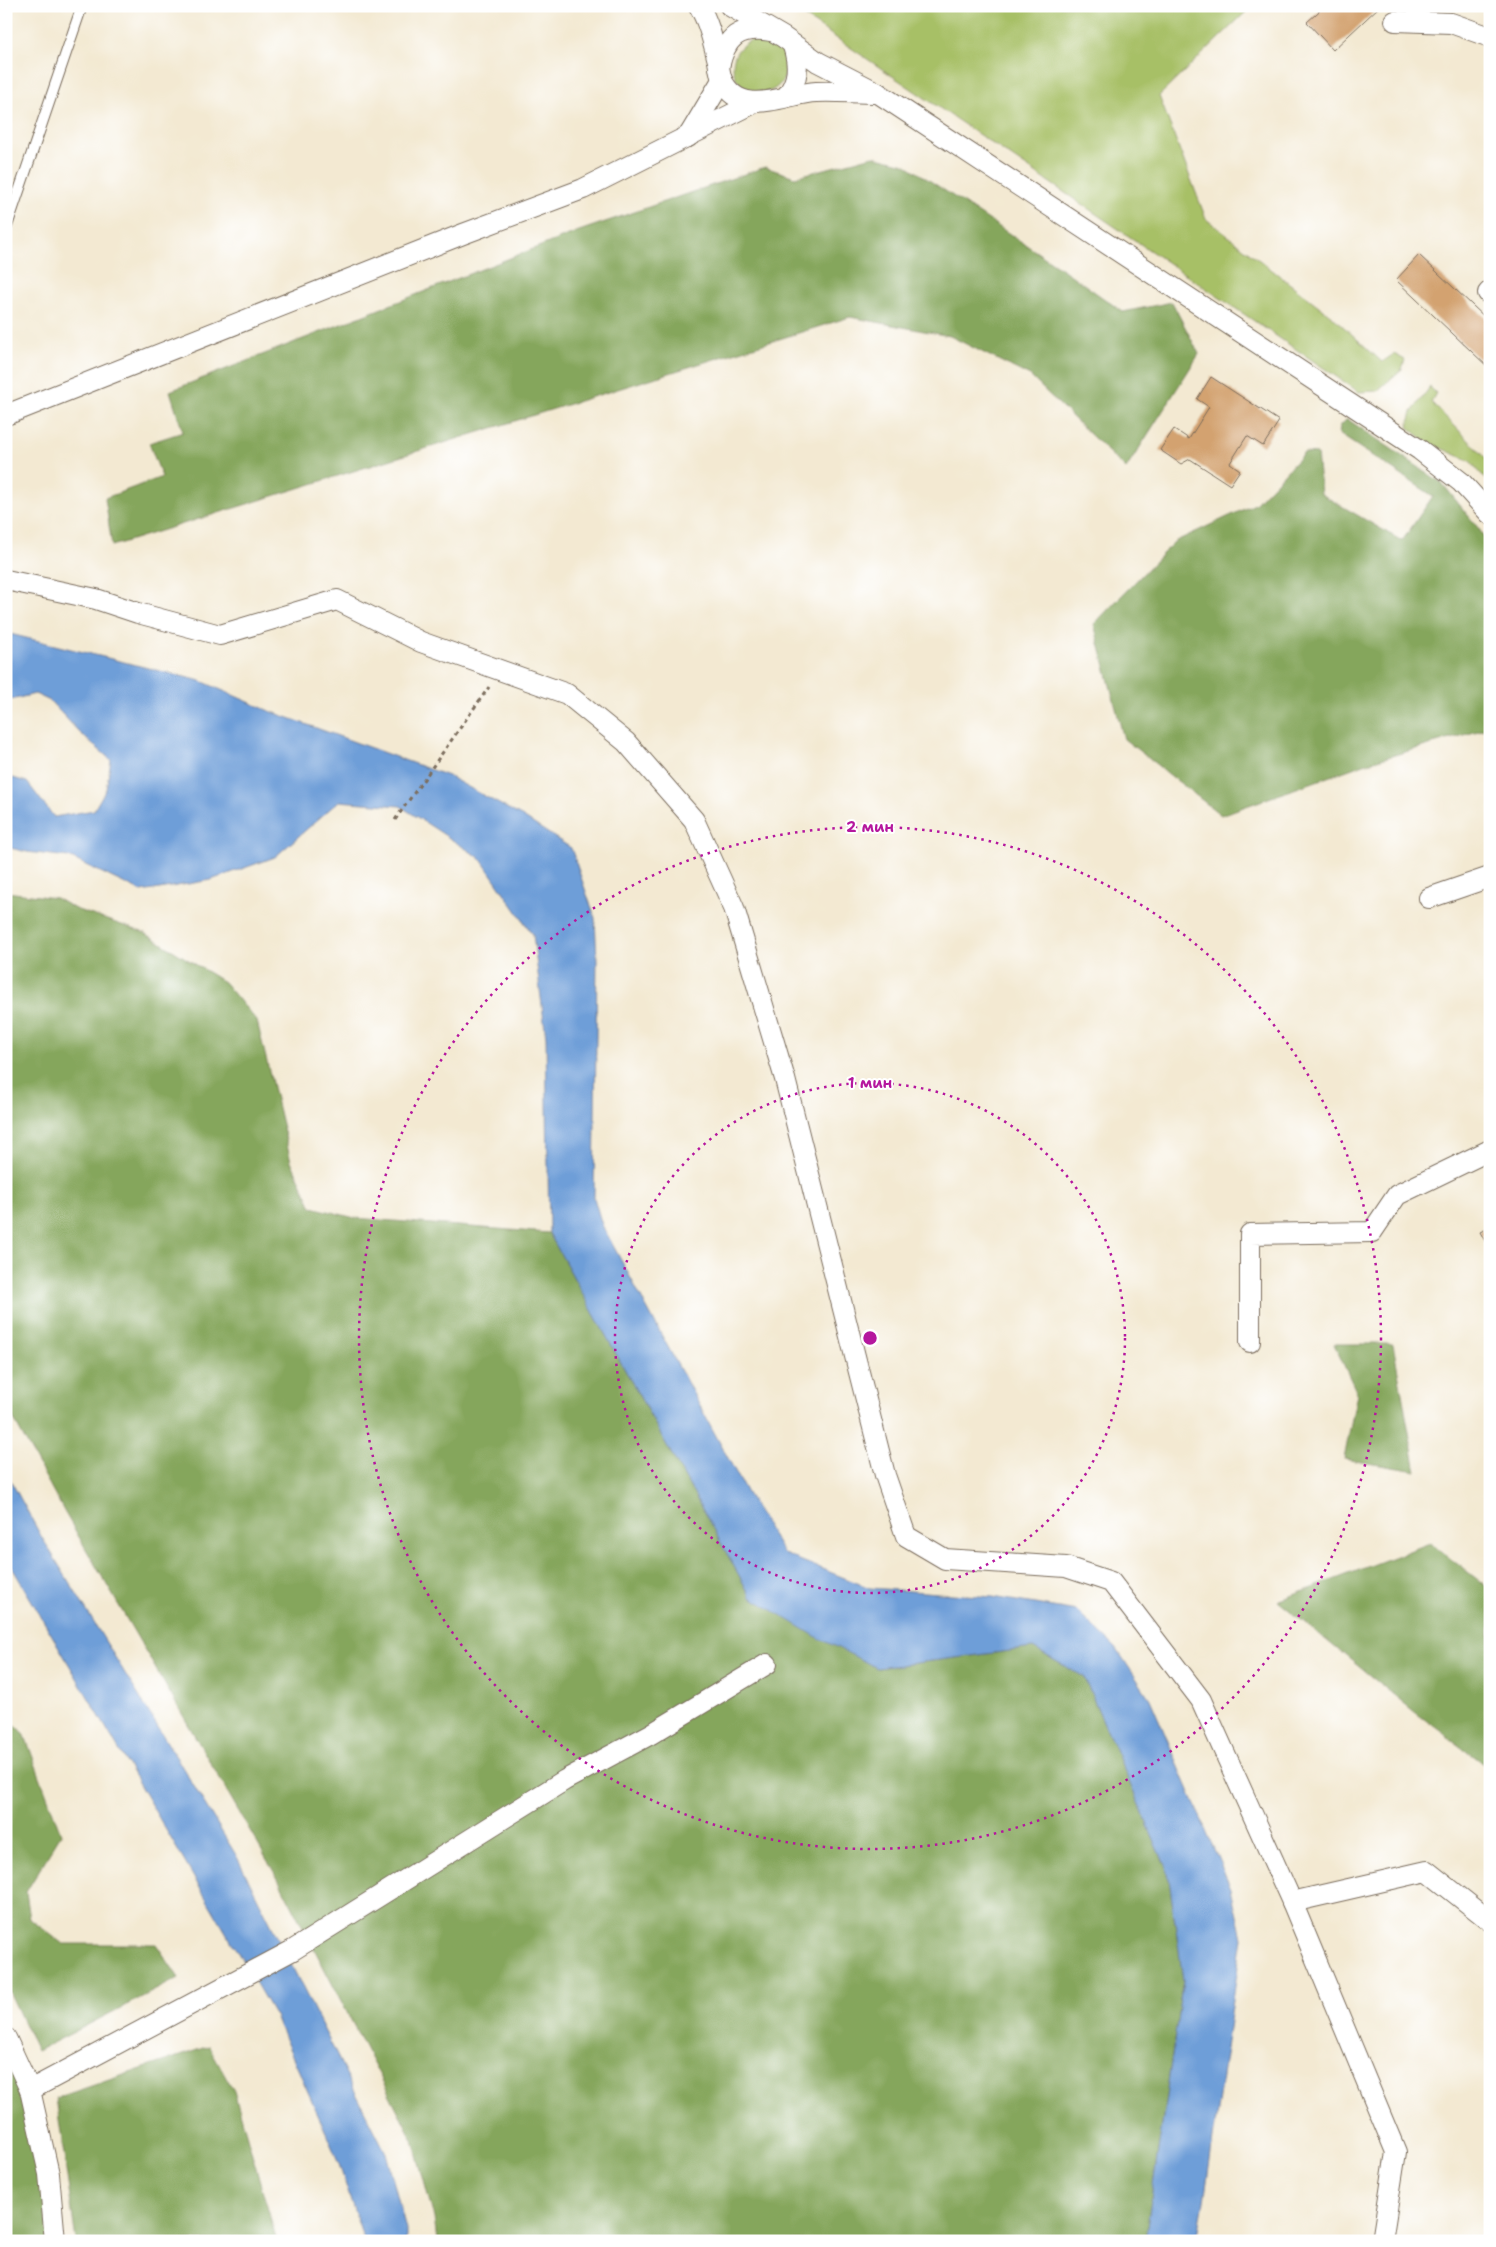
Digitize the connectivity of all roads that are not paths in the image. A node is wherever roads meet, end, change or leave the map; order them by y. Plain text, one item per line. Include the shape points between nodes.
1 (82, 6) edge
2 (699, 6) edge
3 (730, 6) edge
4 (1395, 22) dead end
5 (771, 31) junction
6 (1490, 36) edge
7 (793, 46) junction
8 (721, 73) junction
9 (878, 93) junction
10 (786, 96) junction
11 (756, 102) junction
12 (687, 138) junction
13 (6, 229) edge
14 (6, 415) edge
15 (1490, 514) edge
16 (6, 580) edge
17 (1490, 877) edge
18 (1429, 898) dead end
19 (1490, 1150) edge
20 (1250, 1342) dead end
21 (767, 1664) dead end
22 (1292, 1902) junction
23 (1490, 1921) edge
24 (6, 2038) edge
25 (30, 2090) junction
26 (55, 2241) edge
27 (1382, 2241) edge

1 - 13 lane
2 - 8 street via 712,37
3 - 5 street
4 - 6 street via 1451,23
5 - 7 street
5 - 8 street via 755,29 732,38 723,51
7 - 9 street
7 - 10 street via 798,62 797,74 794,86
8 - 11 street via 733,93
8 - 12 street
9 - 10 street via 814,92
9 - 15 street via 1420,450 1455,477
10 - 11 street via 771,102
11 - 12 street
12 - 14 street via 583,189
16 - 22 street via 96,599 220,635 337,600 421,642 567,694 626,742 694,820 734,908 785,1078 885,1475 906,1536 945,1559 1066,1567 1111,1582 1201,1700
17 - 18 street
19 - 20 street via 1397,1195 1372,1232 1250,1234
21 - 25 street via 651,1734 565,1780 293,1950
22 - 23 street via 1427,1871
22 - 27 street via 1396,2152
24 - 25 street
25 - 26 street via 49,2174

